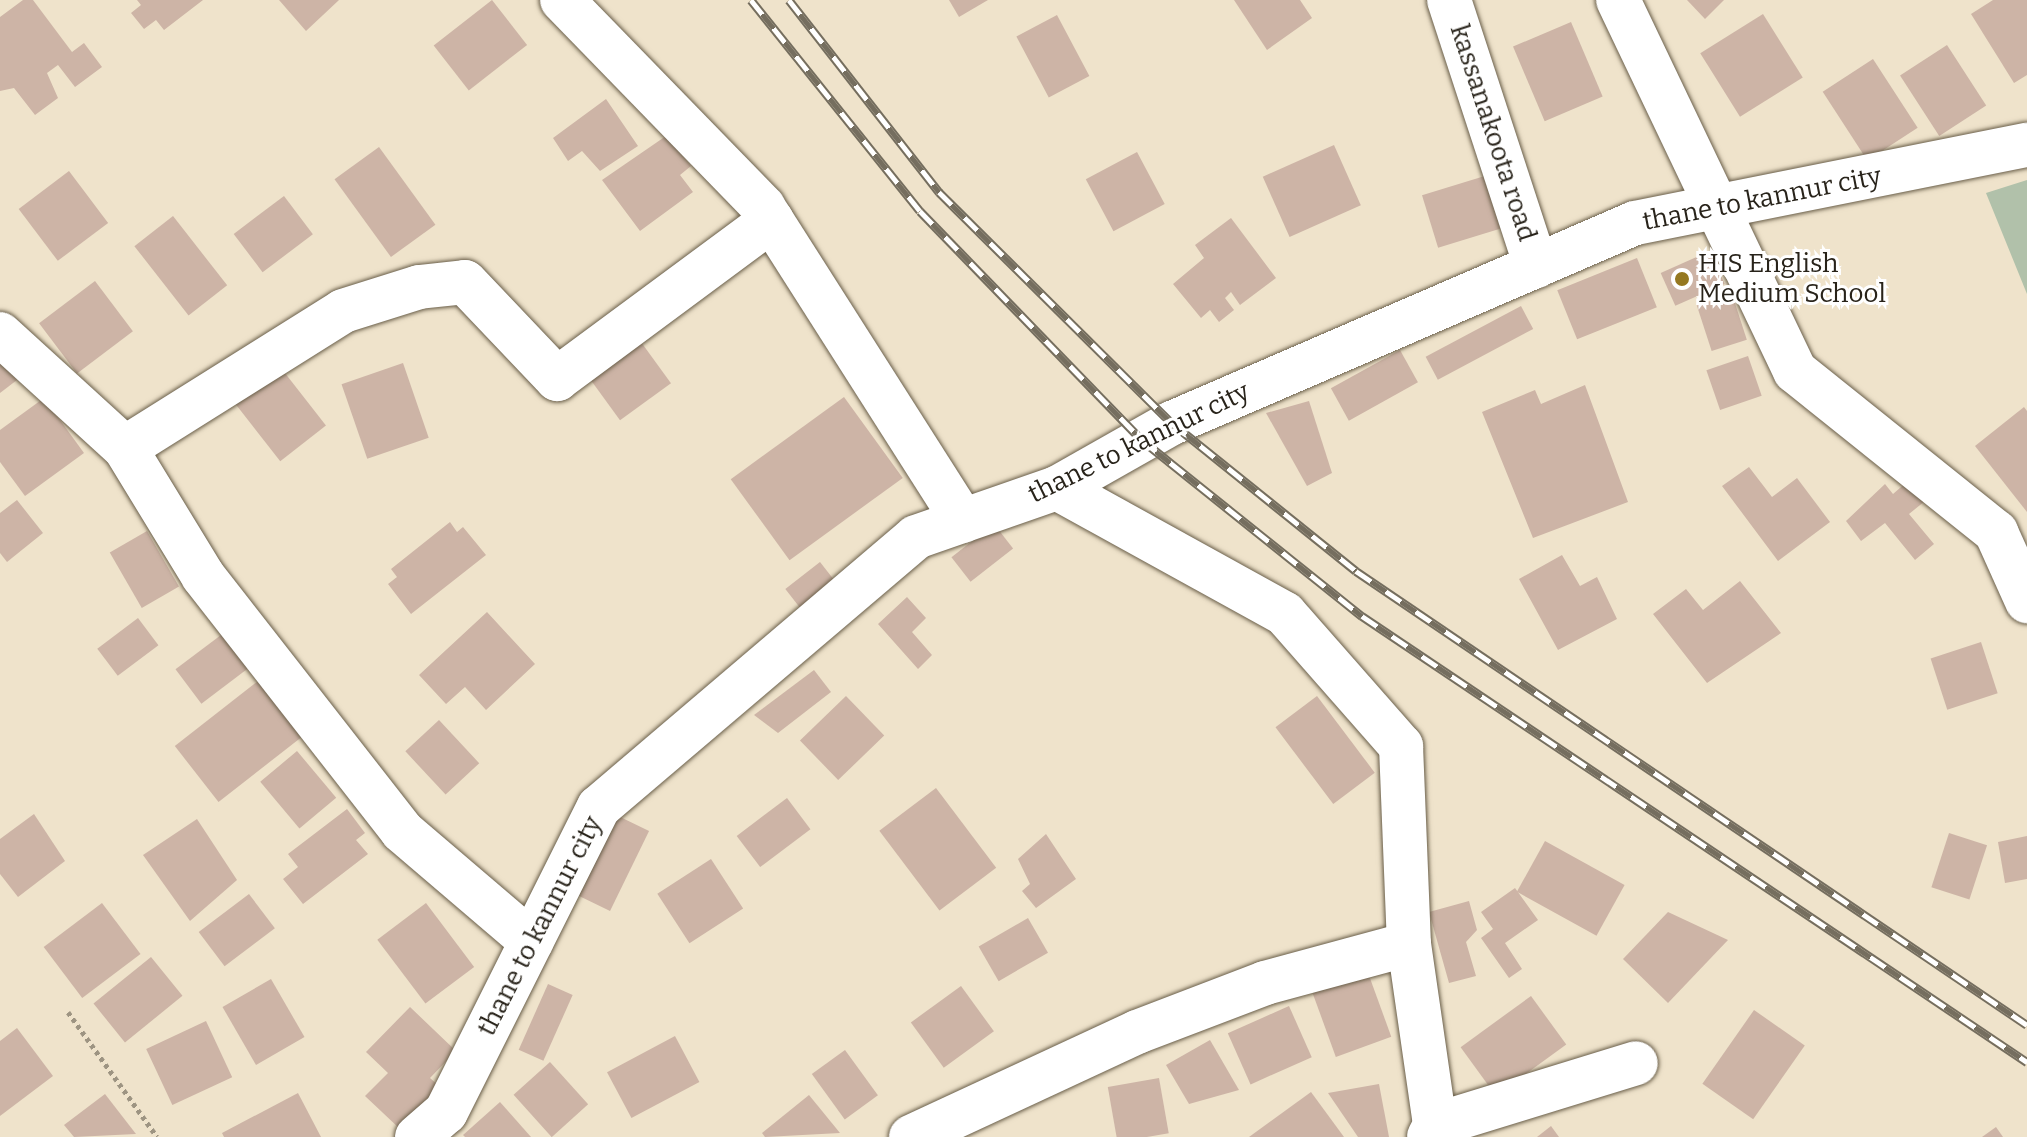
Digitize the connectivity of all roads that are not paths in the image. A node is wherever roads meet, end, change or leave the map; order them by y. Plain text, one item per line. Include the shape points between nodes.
1 (562, 0) edge
2 (1449, 0) edge
3 (1618, 0) edge
4 (2027, 145) edge
5 (1719, 207) junction
6 (772, 220) junction
7 (1536, 266) junction
8 (0, 334) edge
9 (125, 448) junction
10 (1057, 488) junction
11 (963, 521) junction
12 (2027, 601) edge
13 (531, 941) junction
14 (1409, 944) junction
15 (1636, 1063) dead end
16 (1432, 1131) edge
17 (417, 1137) edge
18 (911, 1137) edge

1 - 6 street
2 - 7 street, kassanakoota road
3 - 5 street
4 - 5 street, thane to kannur city
5 - 7 street, thane to kannur city via 1635,223
5 - 12 street via 1795,371 1996,532
6 - 9 street via 557,379 465,282 419,287 343,311
6 - 11 street
7 - 10 street, thane to kannur city via 1172,423
8 - 9 street
9 - 13 street via 203,576 402,831
10 - 11 street, thane to kannur city
10 - 14 street via 1285,614 1393,731 1401,746 1410,849
11 - 13 street, thane to kannur city via 916,537 599,807
13 - 17 street, thane to kannur city via 446,1112
14 - 16 street
14 - 18 street via 1265,983 1151,1026
15 - 16 street

